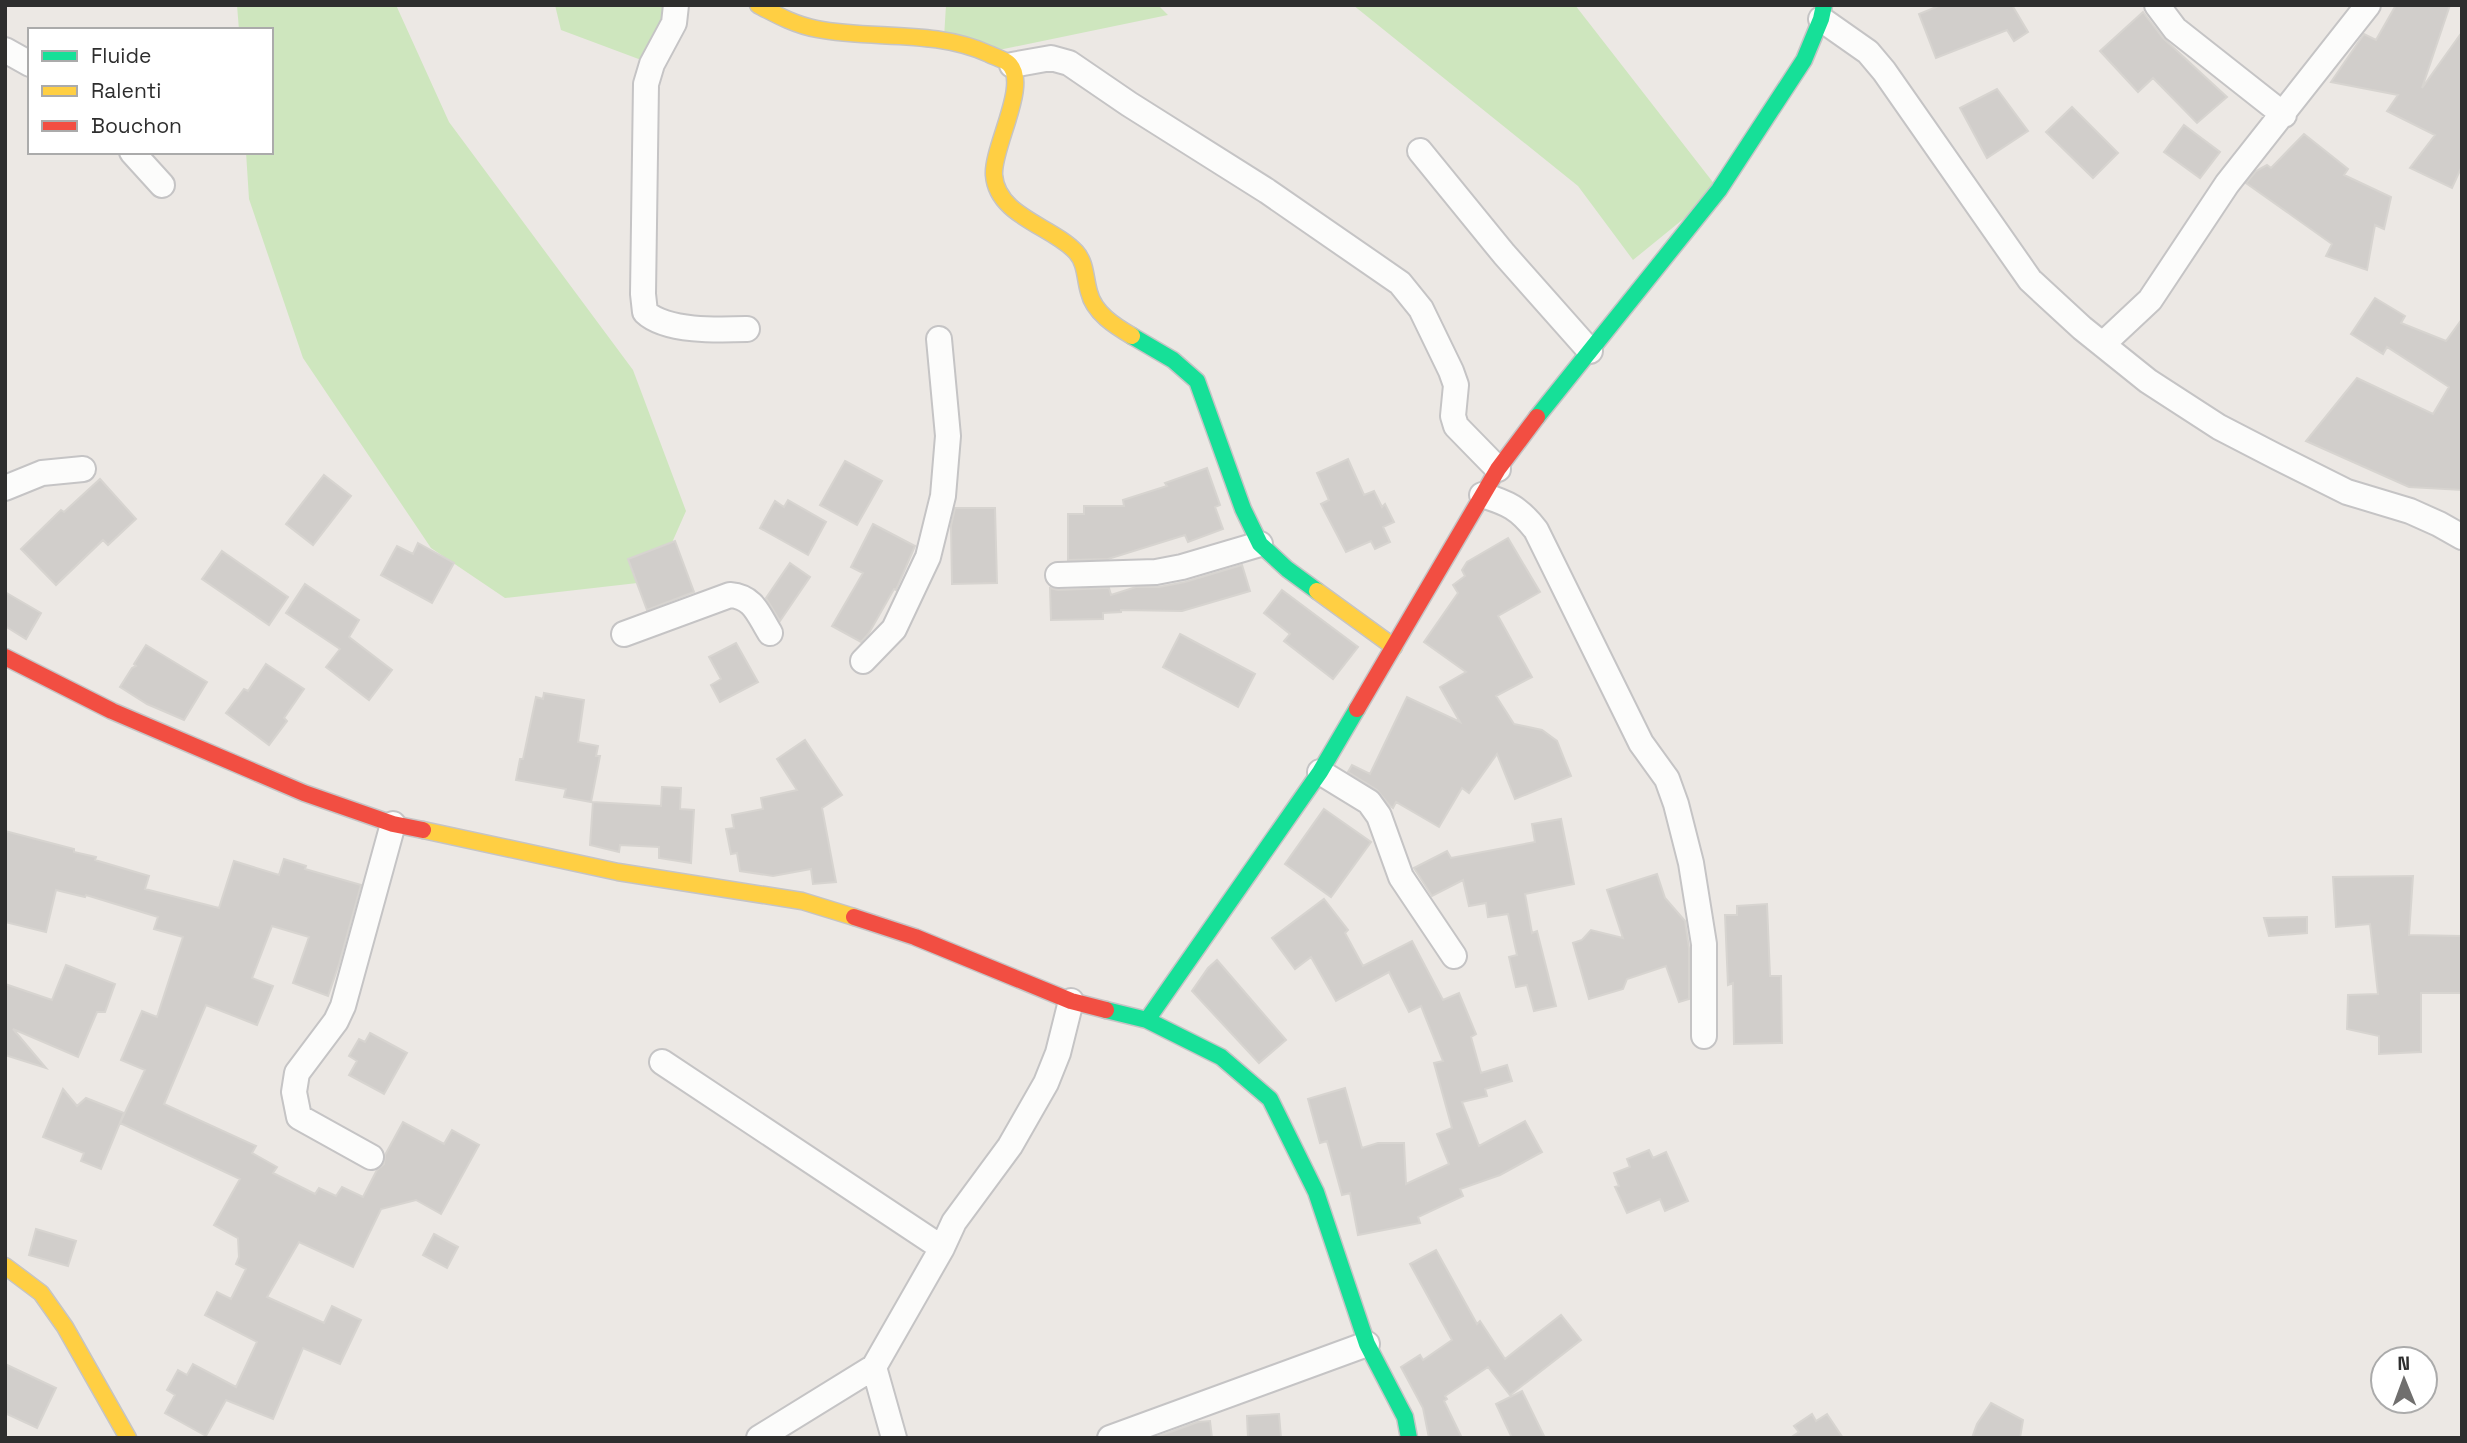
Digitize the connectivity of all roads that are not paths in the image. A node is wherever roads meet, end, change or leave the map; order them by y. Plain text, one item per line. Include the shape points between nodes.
1 (676, 5) edge
2 (758, 5) edge
3 (2157, 5) edge
4 (2368, 5) edge
5 (1823, 12) edge
6 (5, 50) edge
7 (28, 63) edge
8 (1012, 65) junction
9 (2284, 115) junction
10 (1420, 151) dead end
11 (134, 154) edge
12 (162, 185) dead end
13 (747, 329) dead end
14 (939, 339) dead end
15 (2103, 344) junction
16 (1590, 351) junction
17 (83, 468) dead end
18 (1498, 469) junction
19 (5, 488) edge
20 (1482, 495) junction
21 (2462, 537) edge
22 (1260, 544) junction
23 (1058, 575) dead end
24 (770, 633) dead end
25 (624, 634) dead end
26 (1394, 647) junction
27 (5, 657) edge
28 (863, 661) dead end
29 (1320, 772) junction
30 (393, 824) junction
31 (1454, 956) dead end
32 (1070, 1002) junction
33 (1147, 1020) junction
34 (1704, 1036) dead end
35 (662, 1062) dead end
36 (371, 1157) dead end
37 (942, 1248) junction
38 (5, 1266) edge
39 (1367, 1343) junction
40 (874, 1367) junction
41 (128, 1438) edge
42 (759, 1438) edge
43 (894, 1438) edge
44 (1110, 1438) edge
45 (1409, 1438) edge

1 - 13 street via 674,23 646,84 645,312 654,321 710,330
2 - 8 street via 798,25 944,38 989,52
3 - 9 street via 2175,29
4 - 9 street
5 - 15 street via 1884,71 2030,280
5 - 16 street via 1804,60 1718,190
6 - 7 street
8 - 18 street via 1051,58 1069,63 1400,283 1421,309 1451,371 1456,385 1456,426
8 - 22 street via 1016,89 994,158 998,189 1020,212 1079,254 1093,304 1106,317 1197,381
9 - 15 street via 2227,184 2150,300
10 - 16 street
11 - 12 street
14 - 28 street via 948,436 943,496 928,558 894,629
15 - 21 street via 2148,381 2219,427 2347,492 2410,512
16 - 18 street
17 - 19 street via 42,473
18 - 20 street
20 - 26 street
20 - 34 street via 1511,504 1536,530 1642,743 1667,779 1691,863 1704,944
22 - 23 street via 1156,572
22 - 26 street
24 - 25 street via 750,601 730,595
26 - 29 street
27 - 30 street via 112,710 291,788
29 - 31 street via 1369,802 1379,816 1401,877
29 - 33 street
30 - 32 street via 618,872 802,901 915,937
30 - 36 street via 342,1006 297,1073 293,1093 299,1117
32 - 33 street
32 - 37 street via 1046,1083 1010,1146 954,1222
33 - 39 street via 1221,1057 1270,1099 1316,1192
35 - 37 street
37 - 40 street
38 - 41 street via 41,1293
39 - 44 street
39 - 45 street via 1405,1417
40 - 42 street
40 - 43 street

